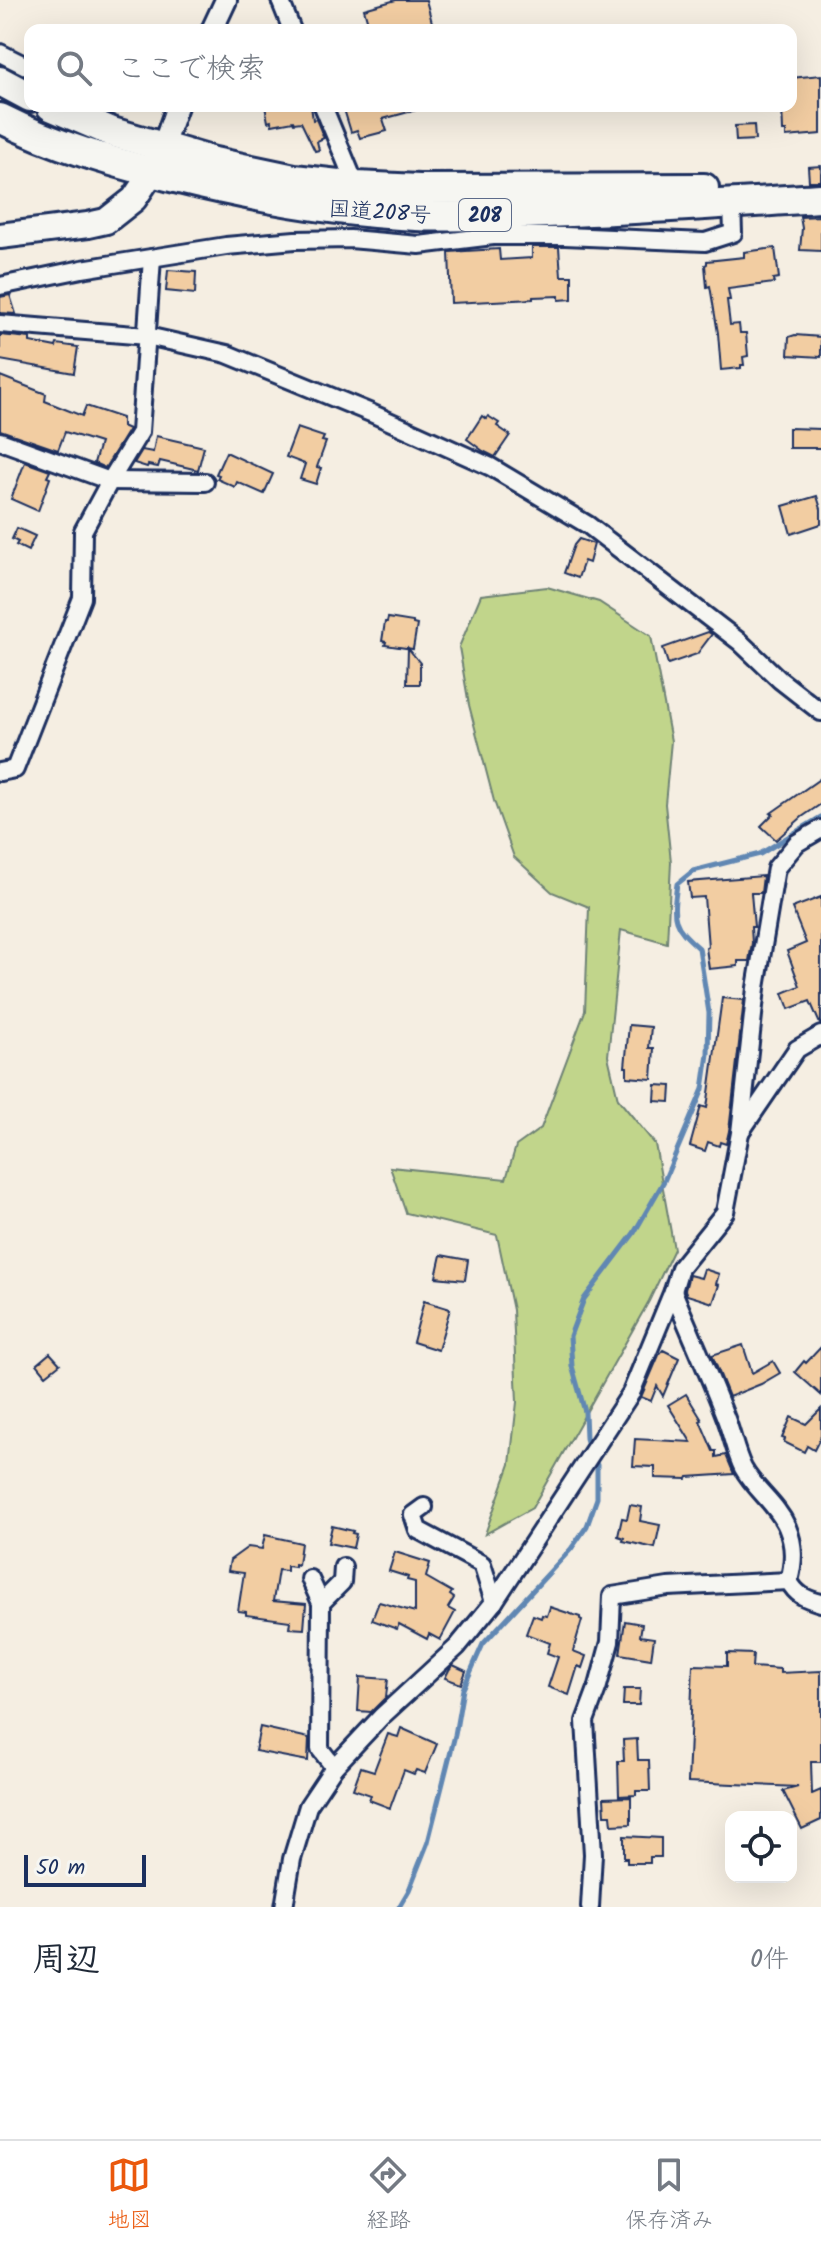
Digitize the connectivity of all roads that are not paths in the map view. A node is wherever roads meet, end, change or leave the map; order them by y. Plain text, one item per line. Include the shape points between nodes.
1 (226, 0) edge
2 (280, 0) edge
3 (215, 24) edge
4 (290, 24) edge
5 (0, 53) edge
6 (24, 65) edge
7 (0, 81) edge
8 (24, 94) edge
9 (65, 112) edge
10 (175, 112) edge
11 (325, 112) edge
12 (0, 118) edge
13 (163, 146) junction
14 (152, 172) junction
15 (356, 186) junction
16 (821, 196) edge
17 (732, 203) junction
18 (418, 216) junction
19 (0, 236) edge
20 (419, 245) junction
21 (152, 258) junction
22 (0, 286) edge
23 (0, 324) edge
24 (147, 336) junction
25 (0, 441) edge
26 (110, 481) junction
27 (205, 482) dead end
28 (821, 712) edge
29 (0, 772) edge
30 (821, 829) edge
31 (821, 1035) edge
32 (740, 1133) junction
33 (673, 1291) junction
34 (424, 1507) dead end
35 (343, 1567) dead end
36 (310, 1579) dead end
37 (789, 1581) junction
38 (494, 1602) junction
39 (321, 1603) junction
40 (821, 1603) edge
41 (334, 1767) junction
42 (284, 1907) edge
43 (590, 1907) edge

1 - 3 street
2 - 4 street
5 - 6 street
7 - 8 highway
9 - 13 highway, 国道208号 / 208
10 - 13 street
11 - 15 street
12 - 14 highway, 国道208号 / 208 via 60,145
13 - 14 main road
13 - 15 highway, 国道208号 / 208 via 281,176
14 - 18 highway, 国道208号 / 208 via 293,204
14 - 19 main road via 134,199 106,221
15 - 16 highway, 国道208号 / 208 via 732,188
16 - 17 highway, 国道208号 / 208
17 - 18 highway, 国道208号 / 208
17 - 20 street via 733,233 705,242 493,236
18 - 20 street
20 - 21 street via 295,240
21 - 22 street
21 - 24 street
23 - 24 street
24 - 26 street via 140,432
24 - 28 street via 227,354 491,467 588,525
25 - 26 street
26 - 27 street
26 - 29 street via 83,531 82,598 15,769
30 - 32 street via 797,843 776,868
31 - 32 street via 797,1049
32 - 33 street via 725,1212 680,1268
33 - 37 street via 743,1468 786,1525 793,1545
33 - 38 street via 631,1393
34 - 38 street via 413,1515 418,1530 482,1564
35 - 39 street via 342,1582
36 - 39 street
37 - 40 street via 793,1591
37 - 43 street via 668,1587 612,1596 610,1642 585,1721 593,1854
38 - 41 street via 457,1647
39 - 41 street via 315,1640 320,1749
41 - 42 street via 308,1806

